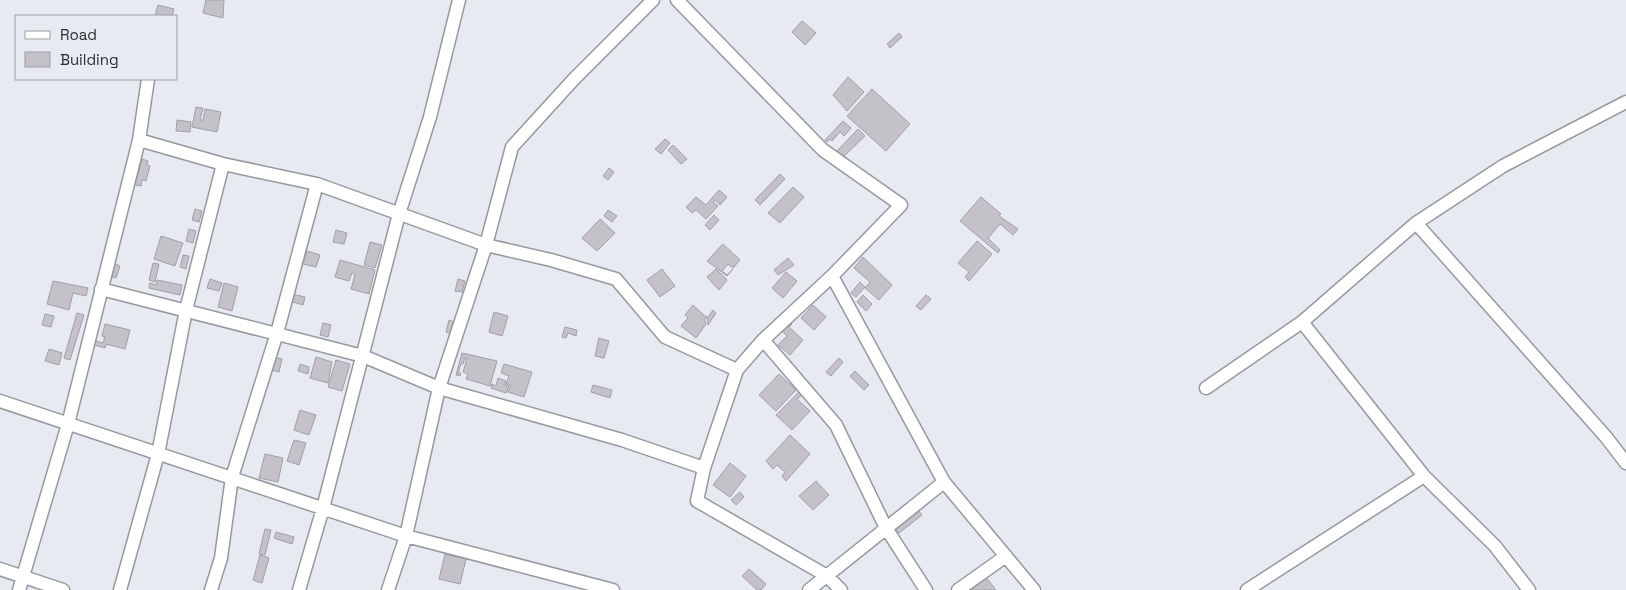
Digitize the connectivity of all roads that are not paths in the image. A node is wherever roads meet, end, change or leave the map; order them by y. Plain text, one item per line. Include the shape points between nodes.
1 (459, 0) edge
2 (653, 0) edge
3 (677, 0) edge
4 (148, 80) edge
5 (1626, 102) edge
6 (139, 140) junction
7 (223, 164) junction
8 (316, 184) junction
9 (399, 214) junction
10 (1416, 223) junction
11 (486, 245) junction
12 (832, 276) junction
13 (101, 290) junction
14 (186, 310) junction
15 (1302, 322) junction
16 (276, 334) junction
17 (763, 340) junction
18 (363, 356) junction
19 (737, 370) junction
20 (440, 388) junction
21 (1206, 388) dead end
22 (0, 401) edge
23 (68, 424) junction
24 (158, 454) junction
25 (1626, 463) edge
26 (704, 468) junction
27 (1424, 476) junction
28 (232, 477) junction
29 (944, 482) junction
30 (322, 508) junction
31 (886, 528) junction
32 (406, 536) junction
33 (1006, 556) junction
34 (0, 569) edge
35 (22, 576) junction
36 (827, 576) junction
37 (19, 590) edge
38 (64, 590) edge
39 (120, 590) edge
40 (211, 590) edge
41 (299, 590) edge
42 (388, 590) edge
43 (613, 590) edge
44 (809, 590) edge
45 (841, 590) edge
46 (926, 590) edge
47 (958, 590) edge
48 (1034, 590) edge
49 (1247, 590) edge
50 (1529, 590) edge

1 - 9 street via 430,117
2 - 11 street via 512,147
3 - 12 street via 823,150 901,206
4 - 6 street
5 - 10 street via 1503,166
6 - 7 street
6 - 13 street
7 - 8 street
7 - 14 street
8 - 9 street
8 - 16 street
9 - 11 street
9 - 18 street
10 - 15 street
10 - 25 street
11 - 19 street via 616,279 665,337
11 - 20 street
12 - 17 street
12 - 29 street
13 - 14 street
13 - 23 street
14 - 16 street
14 - 24 street
15 - 21 street
15 - 27 street
16 - 18 street
16 - 28 street
17 - 19 street
17 - 31 street via 836,425
18 - 20 street
18 - 30 street
19 - 26 street
20 - 26 street via 622,440
20 - 32 street
22 - 23 street
23 - 24 street
23 - 35 street
24 - 28 street
24 - 39 street
26 - 36 street via 697,501
27 - 49 street
27 - 50 street via 1494,546
28 - 30 street
28 - 40 street via 220,558
29 - 31 street
29 - 33 street
30 - 32 street
30 - 41 street
31 - 36 street
31 - 46 street
32 - 42 street
32 - 43 street
33 - 47 street
33 - 48 street
34 - 35 street
35 - 37 street
35 - 38 street
36 - 44 street
36 - 45 street

